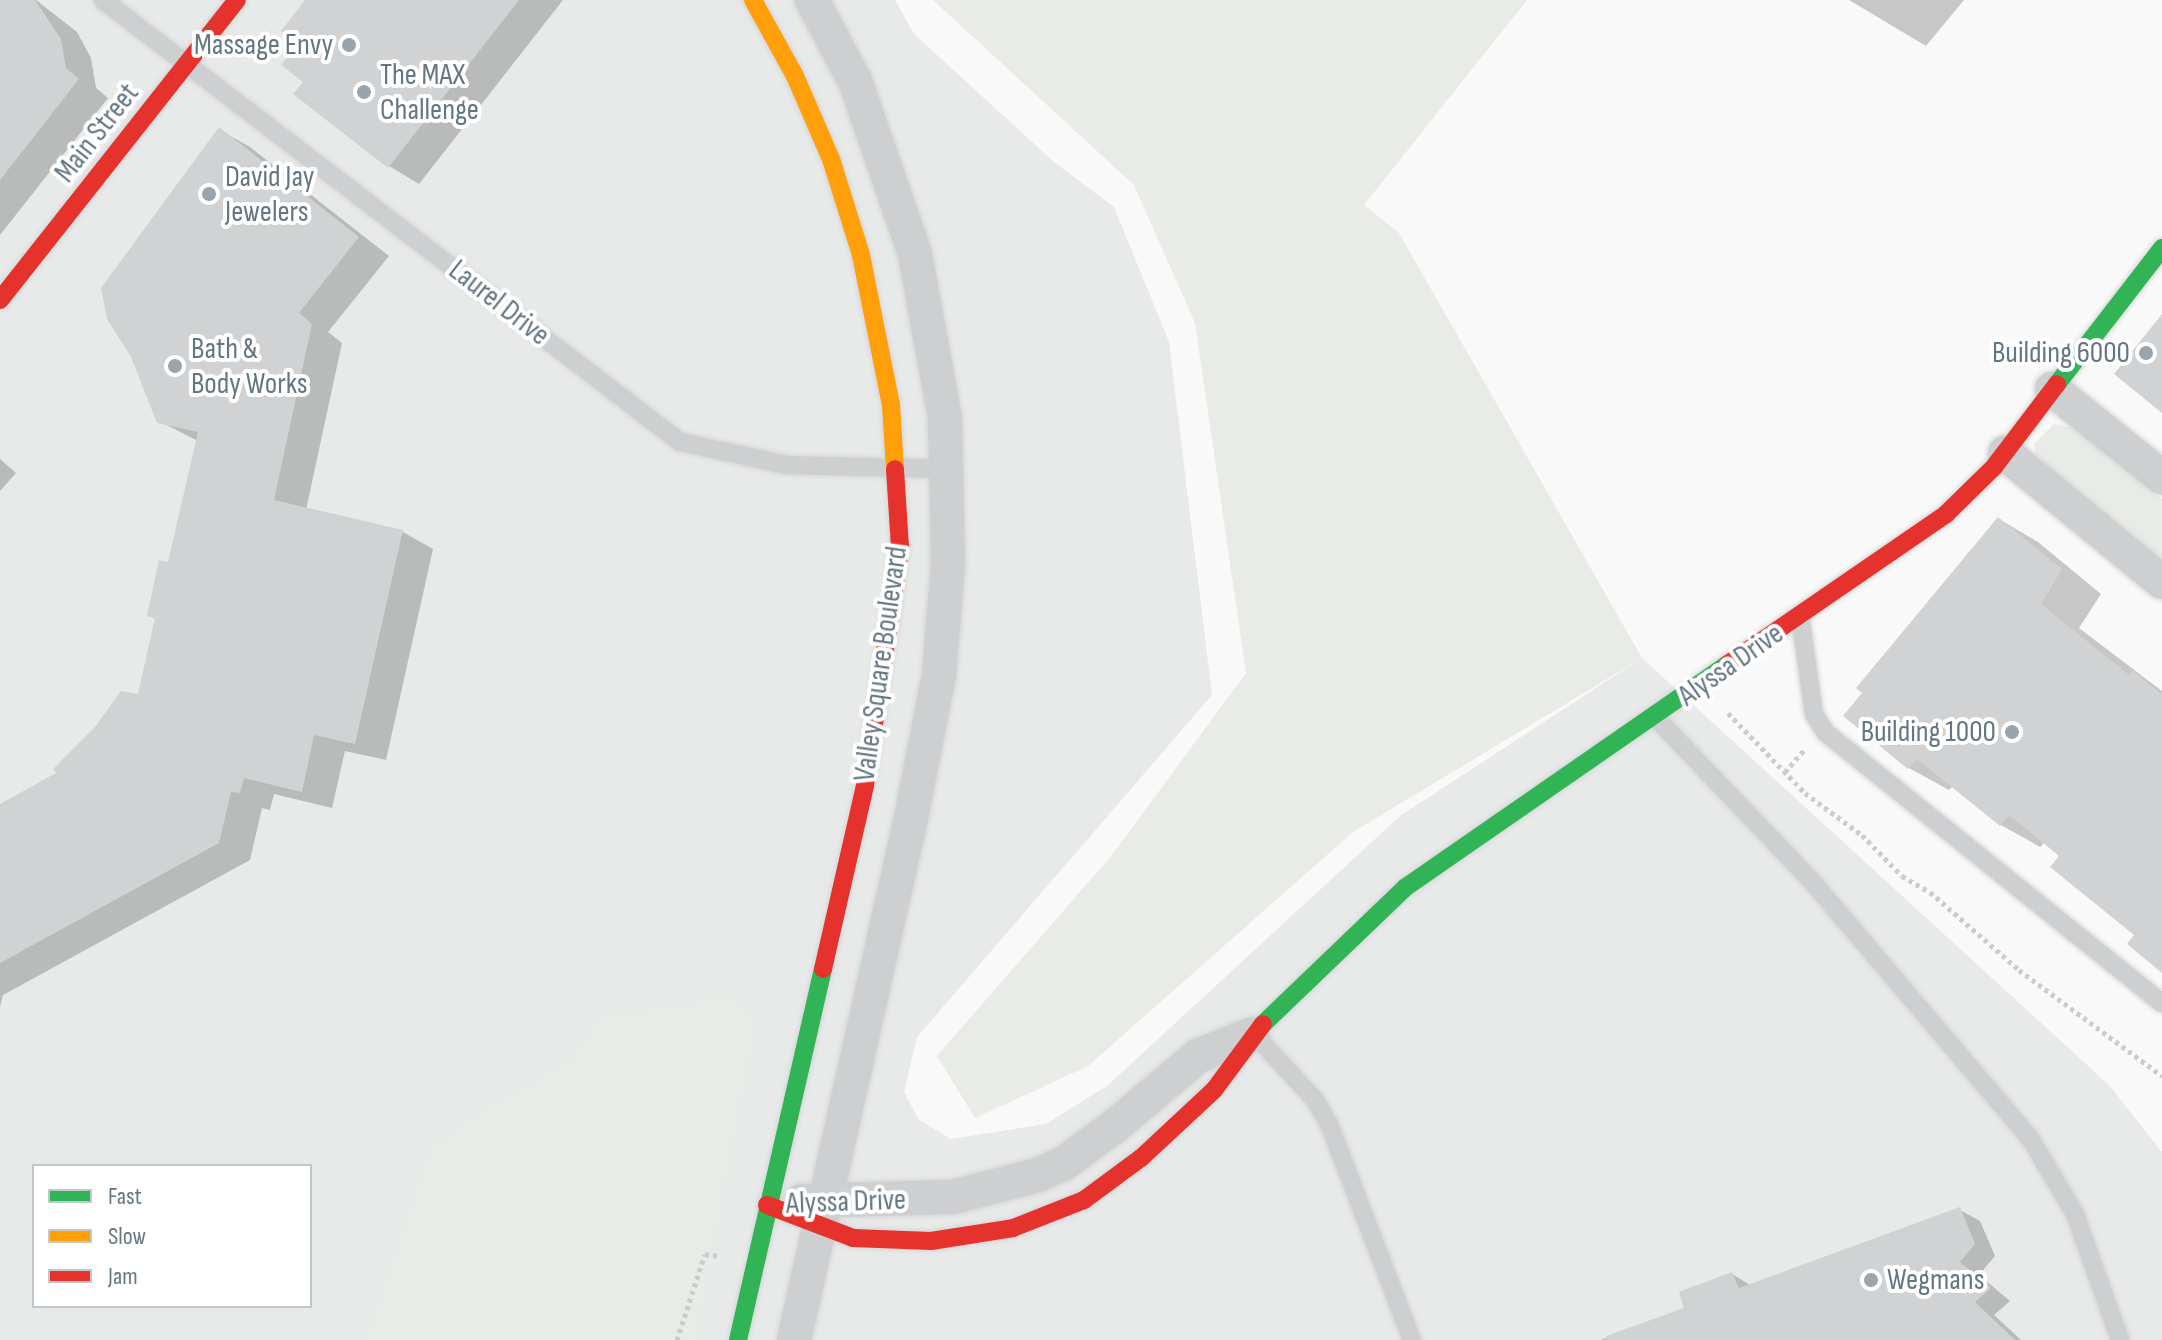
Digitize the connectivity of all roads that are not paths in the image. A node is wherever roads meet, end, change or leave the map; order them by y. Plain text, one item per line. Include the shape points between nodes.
1 (103, 0) edge
2 (237, 0) edge
3 (753, 0) edge
4 (812, 0) edge
5 (189, 62) junction
6 (2162, 248) edge
7 (0, 300) edge
8 (2052, 389) junction
9 (2005, 453) junction
10 (897, 469) junction
11 (947, 469) junction
12 (2162, 477) edge
13 (2162, 582) edge
14 (1800, 615) junction
15 (1656, 718) junction
16 (2162, 1003) edge
17 (1253, 1034) junction
18 (767, 1205) junction
19 (821, 1213) junction
20 (738, 1340) edge
21 (794, 1340) edge
22 (1412, 1340) edge
23 (2120, 1340) edge

1 - 5 lane, Laurel Drive
2 - 5 street, Main Street
3 - 10 street, Valley Square Boulevard via 795,76 831,159 861,255 891,405
4 - 11 street, Valley Square Boulevard via 855,81 915,254 940,383
5 - 7 street, Main Street
5 - 10 lane, Laurel Drive via 680,442 757,462
6 - 8 street, Alyssa Drive
8 - 9 street, Alyssa Drive
8 - 12 street
9 - 13 street
9 - 14 street, Alyssa Drive via 1946,514
10 - 11 lane, Laurel Drive
10 - 18 street, Valley Square Boulevard via 900,547 865,785
11 - 19 street, Valley Square Boulevard via 948,564 939,675
14 - 15 street, Alyssa Drive
14 - 16 lane via 1814,714 1826,733
15 - 17 street, Alyssa Drive via 1406,887 1327,957
15 - 23 lane via 1810,879 2030,1138 2075,1214
17 - 19 street, Alyssa Drive via 1198,1056 1115,1126 1063,1164 1038,1175 1002,1188
17 - 22 lane via 1316,1101 1329,1124
18 - 19 street, Alyssa Drive
18 - 20 street, Valley Square Boulevard
19 - 21 street, Valley Square Boulevard

